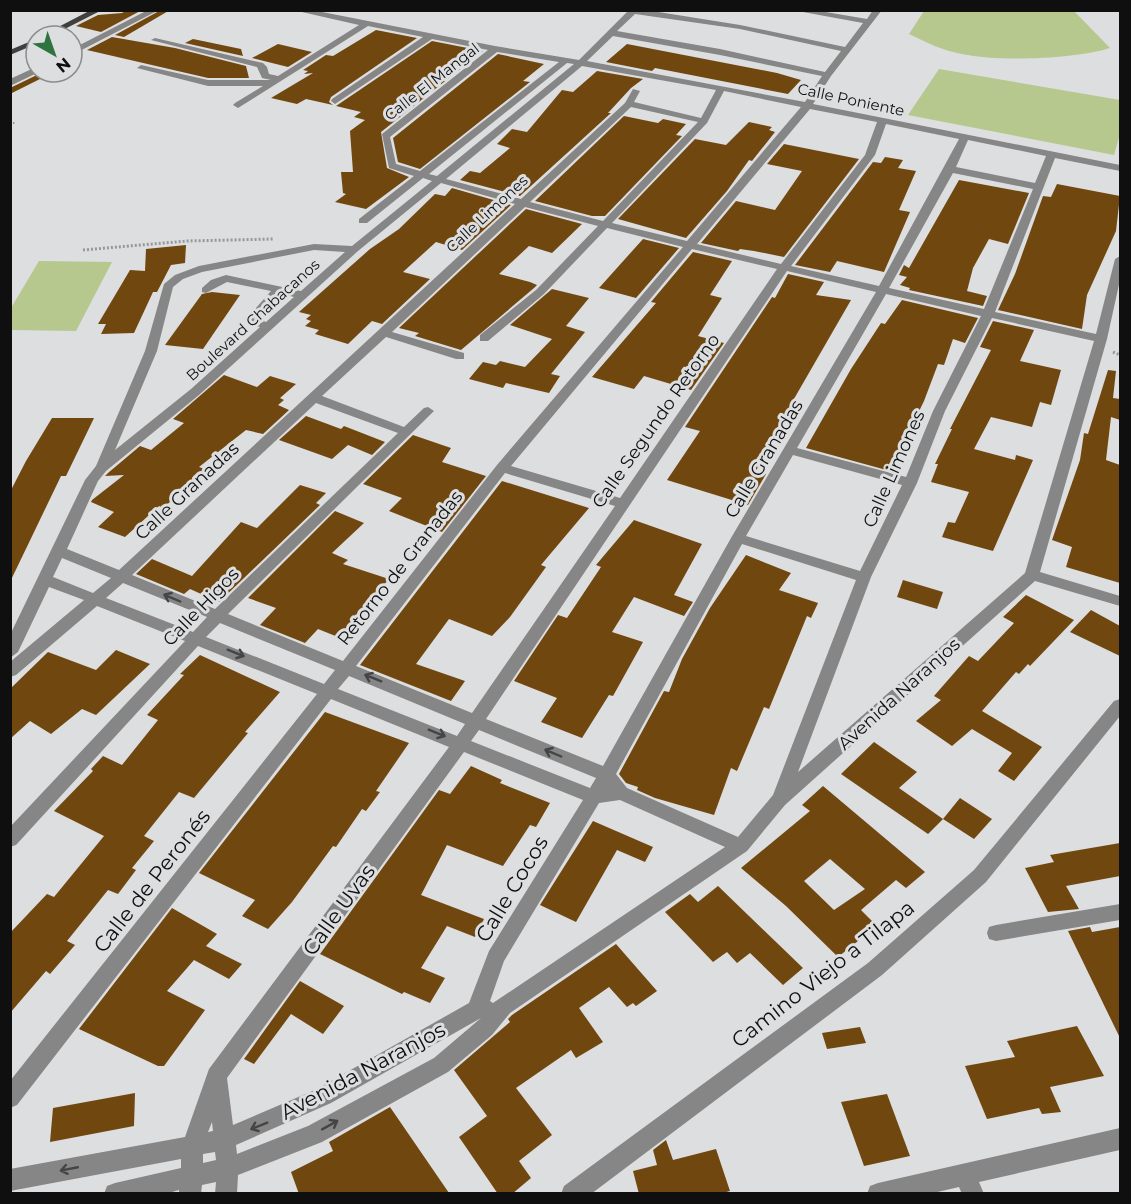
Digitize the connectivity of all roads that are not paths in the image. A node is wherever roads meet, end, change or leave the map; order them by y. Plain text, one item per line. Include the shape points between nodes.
1 (98, 10) edge
2 (155, 10) edge
3 (297, 10) edge
4 (796, 10) edge
5 (878, 10) edge
6 (633, 11) edge
7 (870, 22) junction
8 (69, 24) edge
9 (366, 24) junction
10 (612, 33) junction
11 (431, 36) junction
12 (155, 39) dead end
13 (84, 46) edge
14 (24, 47) edge
15 (495, 49) junction
16 (848, 50) junction
17 (10, 53) edge
18 (574, 61) junction
19 (141, 68) dead end
20 (827, 75) junction
21 (24, 76) edge
22 (276, 81) junction
23 (10, 83) edge
24 (721, 88) junction
25 (636, 91) dead end
26 (335, 101) dead end
27 (629, 104) junction
28 (238, 105) dead end
29 (807, 106) junction
30 (704, 121) junction
31 (882, 122) junction
32 (964, 139) junction
33 (1051, 155) junction
34 (1120, 168) edge
35 (950, 169) junction
36 (423, 176) junction
37 (440, 180) junction
38 (1040, 187) junction
39 (522, 204) junction
40 (363, 221) dead end
41 (604, 224) junction
42 (690, 244) junction
43 (354, 249) junction
44 (1120, 258) edge
45 (784, 267) junction
46 (206, 290) dead end
47 (279, 290) junction
48 (882, 291) junction
49 (303, 295) junction
50 (988, 314) junction
51 (268, 326) junction
52 (384, 333) junction
53 (484, 338) dead end
54 (1101, 339) junction
55 (460, 356) dead end
56 (315, 398) junction
57 (428, 411) dead end
58 (407, 432) junction
59 (790, 450) junction
60 (101, 468) junction
61 (502, 468) junction
62 (910, 483) junction
63 (622, 503) junction
64 (738, 538) junction
65 (59, 551) junction
66 (1032, 575) junction
67 (121, 577) junction
68 (864, 577) junction
69 (44, 579) junction
70 (97, 599) junction
71 (1120, 601) edge
72 (216, 617) junction
73 (197, 638) junction
74 (10, 652) edge
75 (347, 668) junction
76 (10, 671) edge
77 (330, 691) junction
78 (1120, 705) edge
79 (476, 721) junction
80 (461, 743) junction
81 (607, 775) junction
82 (621, 793) junction
83 (594, 797) junction
84 (779, 801) junction
85 (10, 840) edge
86 (741, 846) junction
87 (1120, 912) edge
88 (996, 933) dead end
89 (481, 1019) junction
90 (216, 1076) junction
91 (10, 1098) edge
92 (223, 1139) junction
93 (1120, 1139) edge
94 (193, 1146) junction
95 (228, 1168) junction
96 (964, 1173) junction
97 (10, 1180) edge
98 (190, 1185) edge
99 (116, 1194) edge
100 (226, 1194) edge
101 (572, 1194) edge
102 (878, 1194) edge
103 (973, 1194) edge

1 - 8 main road
2 - 13 street
3 - 9 street, Calle Poniente
4 - 7 street
5 - 7 street
6 - 10 street
6 - 16 street via 740,27
7 - 16 street
9 - 11 street, Calle Poniente
9 - 22 street
10 - 18 street
10 - 20 street
11 - 15 street, Calle Poniente
11 - 26 street
12 - 22 street via 263,67 265,76
14 - 17 main road
15 - 18 street, Calle Poniente
15 - 36 street, Calle El Mangal via 386,136 392,166
16 - 20 street
18 - 24 street, Calle Poniente
18 - 36 street
18 - 37 street, Boulevard Chabacanos
19 - 22 street via 208,83
20 - 29 street
21 - 23 street
22 - 28 street
24 - 29 street, Calle Poniente
24 - 30 street
25 - 27 street, Calle Limones
27 - 30 street
27 - 39 street, Calle Limones
29 - 31 street, Calle Poniente
29 - 42 street
30 - 41 street
31 - 32 street, Calle Poniente
31 - 45 street, Calle Segundo Retorno via 870,155
32 - 33 street, Calle Poniente
32 - 35 street, Calle Granadas
33 - 34 street, Calle Poniente
33 - 38 street, Calle Limones
35 - 38 street
35 - 48 street, Calle Granadas
36 - 37 street
36 - 40 street
37 - 39 street
37 - 43 street, Boulevard Chabacanos
38 - 50 street, Calle Limones
39 - 41 street
39 - 52 street, Calle Limones
41 - 42 street
41 - 53 street via 540,292
42 - 45 street
42 - 61 street
43 - 49 street, Boulevard Chabacanos
43 - 60 street via 314,247 199,270 168,286 151,351
44 - 54 street
45 - 48 street
45 - 63 street, Calle Segundo Retorno
46 - 47 street via 226,278
47 - 49 street
47 - 51 street via 253,318
48 - 50 street
48 - 59 street, Calle Granadas
49 - 51 street, Boulevard Chabacanos
50 - 54 street
50 - 62 street, Calle Limones via 939,411
51 - 60 street, Boulevard Chabacanos
52 - 55 street
52 - 56 street, Calle Granadas
54 - 66 street
56 - 58 street
56 - 67 street, Calle Granadas
57 - 58 street, Calle Higos
58 - 72 street, Calle Higos
59 - 62 street
59 - 64 street, Calle Granadas
60 - 65 street, Boulevard Chabacanos
61 - 63 street
61 - 75 street, Retorno de Granadas
62 - 68 street, Calle Limones
63 - 79 street, Calle Segundo Retorno
64 - 68 street
64 - 81 street, Calle Granadas
65 - 67 street
65 - 69 street, Boulevard Chabacanos
66 - 71 street
66 - 84 street, Avenida Naranjos
67 - 70 street, Calle Granadas
72 -> 67 street
68 - 84 street, Calle Limones
69 - 70 street
69 - 74 street, Boulevard Chabacanos
70 - 73 street
70 - 76 street, Calle Granadas
72 - 73 street, Calle Higos
72 - 75 street
73 -> 77 street
73 - 85 street, Calle Higos
75 - 77 street, Retorno de Granadas
79 -> 75 street
77 -> 80 street
77 - 91 street, Calle de Peronés
78 - 101 street, Camino Viejo a Tilapa via 971,884 875,969
79 - 80 street, Calle Segundo Retorno
81 -> 79 street
80 - 83 street
80 - 90 street, Calle Uvas
81 - 82 street
81 - 83 street, Calle Granadas
82 - 83 street
82 - 86 street
83 - 89 street, Calle Cocos via 496,957
84 - 86 street, Avenida Naranjos
86 - 89 street, Avenida Naranjos
87 - 88 street
89 -> 92 street, Avenida Naranjos via 324,1096
95 -> 89 street, Avenida Naranjos via 314,1134 441,1065
90 - 92 street
90 - 94 street, Calle Uvas
92 - 94 street, Avenida Naranjos
92 - 95 street
93 - 96 street
94 -> 97 street, Avenida Naranjos
94 - 98 street, Calle Uvas
95 - 98 street, Avenida Naranjos
95 - 100 street
96 - 102 street
96 - 103 street
98 - 99 street, Avenida Naranjos

